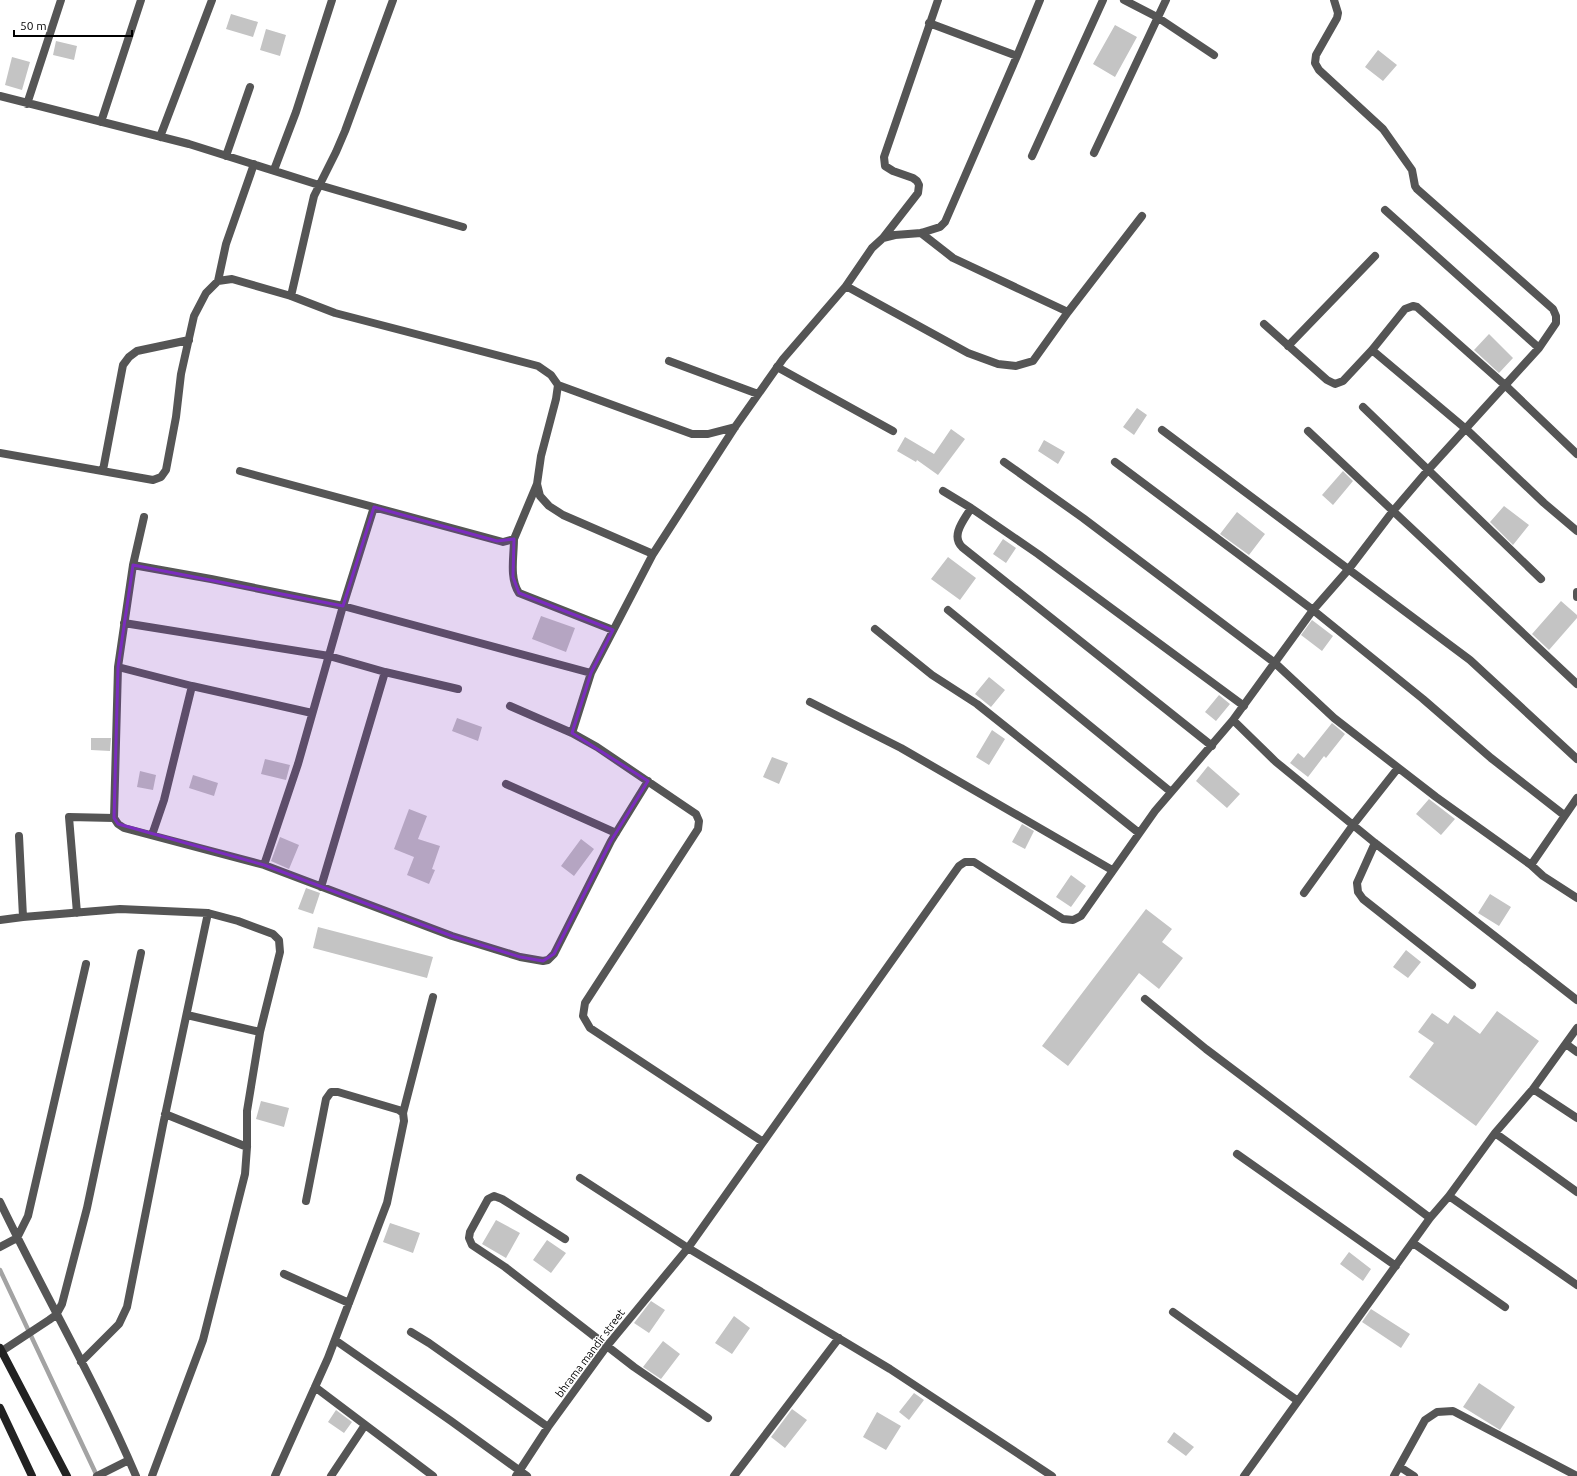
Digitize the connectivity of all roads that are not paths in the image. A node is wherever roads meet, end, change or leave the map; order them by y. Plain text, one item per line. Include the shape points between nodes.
1 (61, 0) edge
2 (141, 0) edge
3 (212, 0) edge
4 (332, 0) edge
5 (393, 0) edge
6 (938, 0) edge
7 (1040, 0) edge
8 (1103, 0) edge
9 (1124, 0) edge
10 (1166, 0) edge
11 (1334, 0) edge
12 (1157, 18) junction
13 (929, 23) junction
14 (1214, 55) dead end
15 (1017, 56) junction
16 (250, 87) dead end
17 (0, 96) edge
18 (27, 104) junction
19 (101, 122) junction
20 (160, 137) junction
21 (1094, 153) dead end
22 (226, 156) junction
23 (1032, 156) dead end
24 (254, 164) junction
25 (274, 170) junction
26 (319, 185) junction
27 (1385, 210) dead end
28 (1142, 216) dead end
29 (463, 227) dead end
30 (921, 233) junction
31 (883, 238) junction
32 (1375, 256) dead end
33 (218, 281) junction
34 (846, 286) junction
35 (291, 296) junction
36 (1068, 312) junction
37 (1264, 324) dead end
38 (189, 340) junction
39 (1288, 346) junction
40 (1539, 348) junction
41 (1372, 350) junction
42 (669, 361) dead end
43 (777, 367) junction
44 (558, 385) junction
45 (1506, 386) junction
46 (758, 394) junction
47 (1362, 407) dead end
48 (735, 427) junction
49 (1466, 429) junction
50 (893, 430) dead end
51 (1162, 430) dead end
52 (1308, 431) dead end
53 (0, 453) edge
54 (1577, 454) edge
55 (1004, 462) dead end
56 (1115, 462) dead end
57 (103, 470) junction
58 (1428, 470) junction
59 (240, 471) dead end
60 (537, 484) junction
61 (943, 491) dead end
62 (374, 507) junction
63 (971, 508) junction
64 (1393, 511) junction
65 (144, 518) dead end
66 (1577, 532) edge
67 (514, 539) junction
68 (652, 554) junction
69 (132, 565) junction
70 (1348, 570) junction
71 (1541, 579) dead end
72 (1577, 592) edge
73 (1577, 597) edge
74 (343, 606) junction
75 (948, 610) dead end
76 (1313, 610) junction
77 (124, 623) junction
78 (875, 629) dead end
79 (613, 630) junction
80 (329, 656) junction
81 (1275, 663) junction
82 (118, 667) junction
83 (385, 672) junction
84 (591, 673) junction
85 (1577, 684) edge
86 (192, 686) junction
87 (458, 689) dead end
88 (810, 702) dead end
89 (510, 706) dead end
90 (1244, 706) junction
91 (312, 713) junction
92 (1233, 720) junction
93 (572, 733) junction
94 (1212, 746) junction
95 (1577, 759) edge
96 (1398, 768) junction
97 (648, 781) junction
98 (506, 784) dead end
99 (1171, 792) junction
100 (1577, 798) edge
101 (1564, 815) junction
102 (114, 818) junction
103 (1353, 825) junction
104 (616, 833) junction
105 (1139, 833) junction
106 (152, 835) junction
107 (19, 836) dead end
108 (1375, 843) junction
109 (264, 865) junction
110 (1531, 865) junction
111 (1112, 870) junction
112 (321, 887) junction
113 (1304, 893) dead end
114 (1577, 898) edge
115 (77, 912) junction
116 (208, 913) junction
117 (23, 916) junction
118 (0, 920) edge
119 (141, 953) dead end
120 (86, 964) dead end
121 (1472, 985) dead end
122 (433, 997) dead end
123 (1145, 999) dead end
124 (1577, 1000) edge
125 (187, 1015) junction
126 (1577, 1028) edge
127 (260, 1032) junction
128 (1566, 1044) junction
129 (1577, 1052) edge
130 (1533, 1088) junction
131 (403, 1113) junction
132 (165, 1114) junction
133 (1577, 1118) edge
134 (1495, 1133) junction
135 (764, 1142) junction
136 (247, 1147) junction
137 (1238, 1154) dead end
138 (580, 1178) dead end
139 (1577, 1192) edge
140 (1449, 1196) junction
141 (306, 1201) dead end
142 (0, 1202) edge
143 (1430, 1218) junction
144 (17, 1238) junction
145 (565, 1239) dead end
146 (1413, 1244) junction
147 (0, 1247) edge
148 (688, 1248) junction
149 (1396, 1266) junction
150 (284, 1274) dead end
151 (1577, 1285) edge
152 (349, 1303) junction
153 (1505, 1307) dead end
154 (1173, 1312) dead end
155 (53, 1317) junction
156 (412, 1332) dead end
157 (839, 1338) junction
158 (335, 1340) junction
159 (607, 1346) junction
160 (1, 1349) edge
161 (81, 1362) junction
162 (315, 1387) junction
163 (1298, 1401) junction
164 (0, 1408) edge
165 (708, 1418) dead end
166 (365, 1425) junction
167 (548, 1427) junction
168 (126, 1462) junction
169 (1400, 1467) junction
170 (518, 1473) edge
171 (32, 1476) edge
172 (67, 1476) edge
173 (97, 1476) edge
174 (136, 1476) edge
175 (152, 1476) edge
176 (275, 1476) edge
177 (331, 1476) edge
178 (433, 1476) edge
179 (527, 1476) edge
180 (734, 1476) edge
181 (1052, 1476) edge
182 (1244, 1476) edge
183 (1394, 1476) edge
184 (1414, 1476) edge
185 (1577, 1476) edge

1 - 18 street
2 - 19 street
3 - 20 street
4 - 25 street via 296,112
5 - 26 street via 345,131
6 - 13 street
7 - 15 street
8 - 23 street
9 - 12 street
10 - 12 street
11 - 40 street, bhrama mandir street via 1337,18 1316,55 1315,63 1319,70 1383,129 1412,170 1417,189 1553,309 1556,323
12 - 14 street
12 - 21 street
13 - 15 street
13 - 31 street via 884,162 885,166 893,171 917,181 918,193
15 - 30 street via 945,222 940,227
16 - 22 street
17 - 18 street
18 - 19 street
19 - 20 street
20 - 22 street
22 - 24 street
24 - 25 street
24 - 33 street via 226,244
25 - 26 street
26 - 29 street
26 - 35 street via 314,196
27 - 40 street
28 - 36 street
30 - 31 street
30 - 36 street via 953,258
31 - 34 street via 872,248
32 - 39 street
33 - 35 street via 232,279
33 - 38 street via 206,293 194,316
34 - 36 street via 968,353 998,364 1016,366 1033,361
34 - 43 street
35 - 44 street via 335,313 538,366 551,375
37 - 39 street
38 - 57 street via 137,351 123,365
38 - 57 street via 166,470 161,477 153,480
39 - 41 street via 1335,384 1343,381
40 - 45 street, bhrama mandir street
41 - 45 street via 1405,309 1417,307
41 - 49 street
42 - 46 street
43 - 46 street
43 - 50 street
44 - 48 street via 692,434 708,434
44 - 60 street
45 - 49 street, bhrama mandir street
45 - 54 street
46 - 48 street
47 - 58 street
48 - 68 street
49 - 58 street, bhrama mandir street
49 - 66 street
51 - 70 street
52 - 64 street
53 - 57 street
55 - 81 street via 1083,518
56 - 76 street
58 - 64 street, bhrama mandir street
58 - 71 street
59 - 62 street
60 - 67 street
60 - 68 street via 540,496 548,506
61 - 63 street
62 - 67 street via 497,541
62 - 74 street
63 - 90 street
63 - 94 street via 956,536 962,547
64 - 70 street, bhrama mandir street
64 - 85 street
65 - 69 street
67 - 79 street via 513,577 519,593
68 - 79 street
69 - 74 street
69 - 77 street
70 - 76 street, bhrama mandir street
70 - 95 street via 1470,660
72 - 73 street
74 - 80 street
74 - 84 street
75 - 99 street
76 - 81 street, bhrama mandir street
76 - 101 street via 1491,758
77 - 80 street
77 - 82 street
78 - 105 street via 932,675 977,704
79 - 84 street
80 - 83 street
80 - 91 street
81 - 90 street, bhrama mandir street
81 - 96 street via 1334,718
82 - 86 street
82 - 102 street
83 - 87 street
83 - 112 street
84 - 93 street
86 - 91 street
86 - 106 street via 164,800
88 - 111 street via 901,748
89 - 93 street
90 - 92 street, bhrama mandir street
91 - 109 street via 298,764
92 - 94 street, bhrama mandir street
92 - 103 street via 1276,762
93 - 97 street
94 - 99 street, bhrama mandir street
96 - 103 street
96 - 110 street
97 - 104 street
97 - 135 street via 696,814 699,821 698,829 585,1003 583,1016 590,1028
98 - 104 street
99 - 105 street, bhrama mandir street
100 - 101 street
101 - 110 street
102 - 106 street via 124,828
102 - 115 street via 69,817
103 - 108 street
103 - 113 street
104 - 112 street via 554,954 543,961 520,957 452,936
105 - 111 street, bhrama mandir street
106 - 109 street
107 - 117 street
108 - 121 street via 1356,883 1358,892 1363,899
108 - 124 street
109 - 112 street
110 - 114 street
111 - 135 street, bhrama mandir street via 1081,916 1073,920 1063,920 974,862 965,862 959,866
115 - 116 street via 120,909
115 - 117 street
116 - 125 street
116 - 127 street via 264,930 274,934 279,940 280,952
117 - 118 street
119 - 155 street via 87,1208 62,1304
120 - 144 street via 28,1216
122 - 131 street
123 - 143 street via 1206,1049
125 - 127 street
125 - 132 street
126 - 128 street
127 - 136 street via 247,1112
128 - 129 street
128 - 130 street
130 - 133 street
130 - 134 street
131 - 141 street via 332,1092 326,1099
131 - 152 street via 404,1121 387,1203
132 - 136 street
132 - 161 street via 127,1307 119,1324
134 - 139 street
134 - 140 street
135 - 148 street, bhrama mandir street
136 - 175 street via 245,1174 203,1340
137 - 149 street
138 - 148 street
140 - 143 street
140 - 151 street
142 - 144 street
143 - 146 street
144 - 147 street
144 - 155 street
145 - 159 street via 494,1196 488,1199 469,1238 472,1245 505,1267
146 - 149 street
146 - 153 street
148 - 157 street
148 - 159 street, bhrama mandir street
149 - 163 street
150 - 152 street
152 - 158 street
154 - 163 street
155 - 160 street
155 - 161 street
156 - 167 street
157 - 180 street
157 - 181 street
158 - 162 street
158 - 170 street
159 - 165 street
159 - 167 street, bhrama mandir street
160 - 172 street
161 - 168 street via 121,1441
162 - 166 street
162 - 176 street
163 - 182 street
164 - 171 street
166 - 177 street
166 - 178 street
167 - 170 street, bhrama mandir street
168 - 173 street
168 - 174 street
169 - 183 street
169 - 184 street
169 - 185 street via 1425,1420 1437,1412 1453,1411
170 - 179 street

